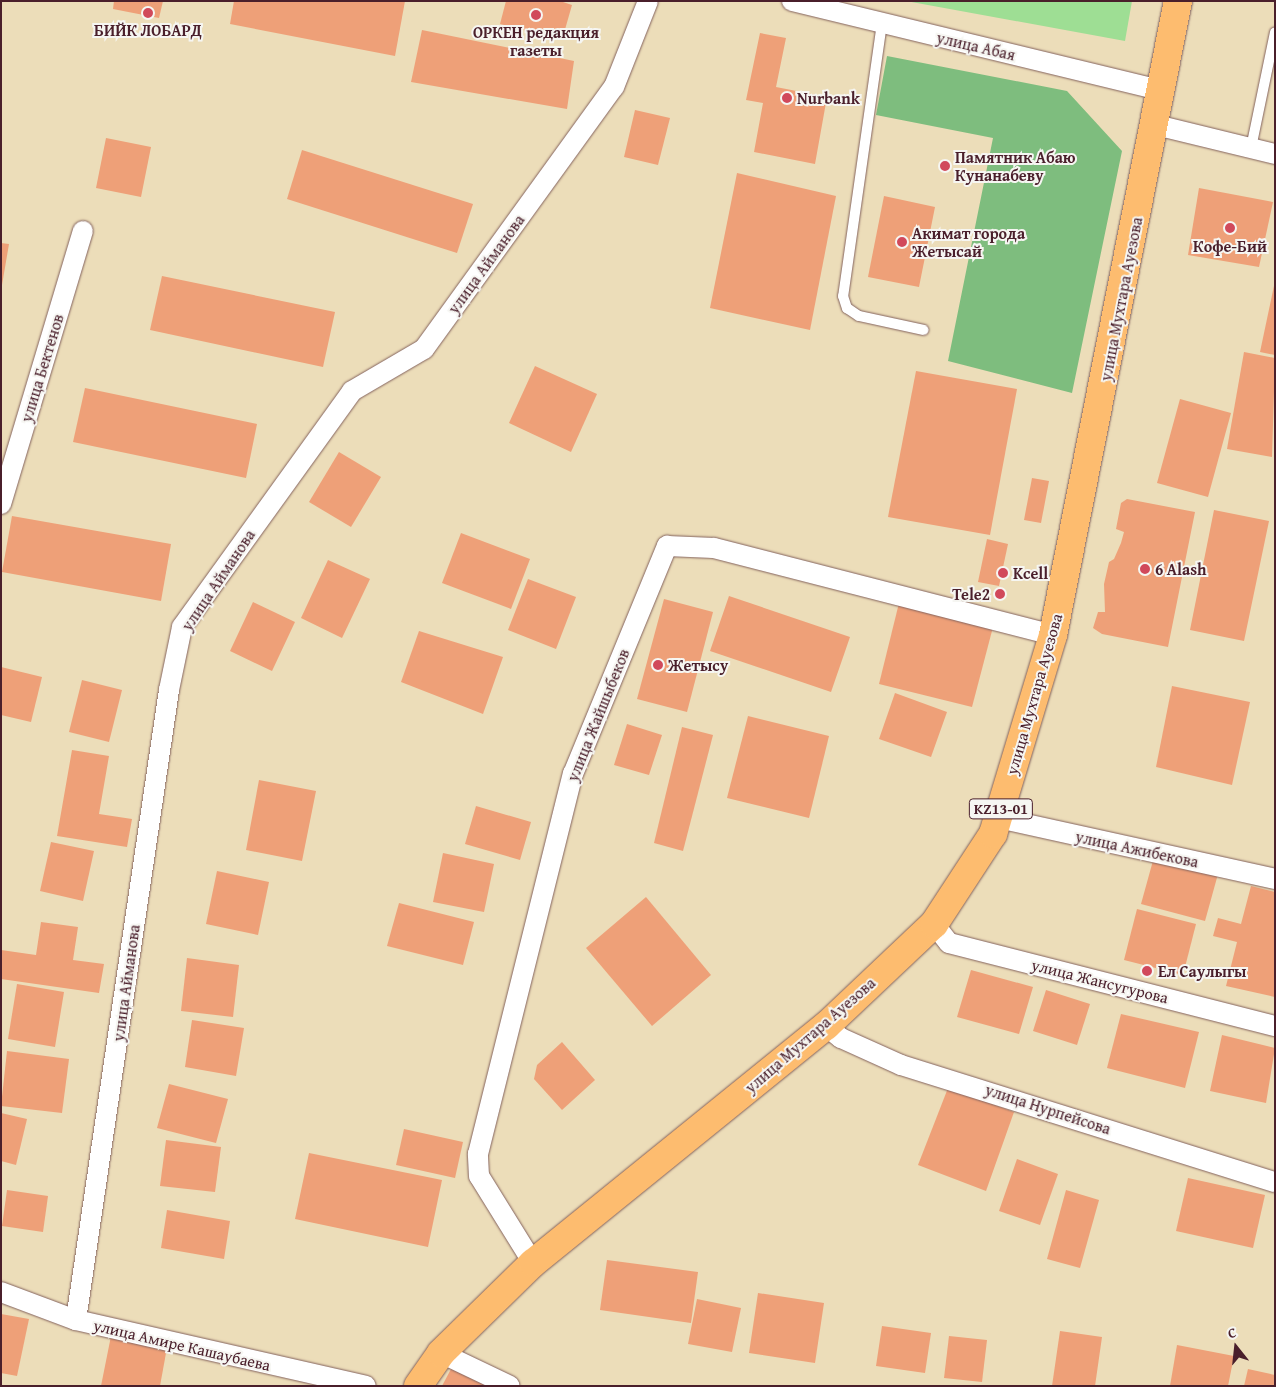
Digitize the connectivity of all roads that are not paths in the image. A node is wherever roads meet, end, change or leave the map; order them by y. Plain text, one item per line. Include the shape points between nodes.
1 (648, 1) edge
2 (792, 1) edge
3 (1178, 1) edge
4 (882, 23) junction
5 (1275, 32) edge
6 (1161, 90) junction
7 (1156, 125) junction
8 (1251, 148) junction
9 (1275, 154) edge
10 (83, 231) dead end
11 (924, 330) dead end
12 (1, 504) edge
13 (1053, 635) junction
14 (998, 818) junction
15 (1275, 879) edge
16 (934, 924) junction
17 (826, 1026) junction
18 (1275, 1026) edge
19 (1275, 1182) edge
20 (533, 1263) junction
21 (1, 1292) edge
22 (76, 1320) junction
23 (441, 1353) junction
24 (366, 1386) edge
25 (418, 1386) edge
26 (510, 1386) edge

1 - 22 street, улица Айманова via 614,87 424,349 352,391 182,627 169,690
2 - 4 street, улица Абая
3 - 6 main road, улица Мухтара Ауезова / KZ13-01
4 - 6 street, улица Абая
4 - 11 lane via 843,296 847,308 859,316
5 - 8 lane
6 - 7 main road, улица Мухтара Ауезова / KZ13-01
7 - 8 street
7 - 13 main road, улица Мухтара Ауезова / KZ13-01
8 - 9 street
10 - 12 street, улица Бектенов
13 - 14 main road, улица Мухтара Ауезова / KZ13-01
13 - 20 street, улица Жайшыбеков via 714,548 666,546 573,774 478,1154 478,1176
14 - 15 street, улица Ажибекова
14 - 16 main road, улица Мухтара Ауезова / KZ13-01 via 993,834
16 - 17 main road, улица Мухтара Ауезова / KZ13-01
16 - 18 street, улица Жансугурова via 949,943
17 - 19 street, улица Нурпейсова via 841,1038 900,1065
17 - 20 main road, улица Мухтара Ауезова / KZ13-01
20 - 23 main road, улица Мухтара Ауезова / KZ13-01
21 - 22 street, улица Амире Кашаубаева
22 - 24 street, улица Амире Кашаубаева
23 - 25 main road, улица Мухтара Ауезова / KZ13-01
23 - 26 street

